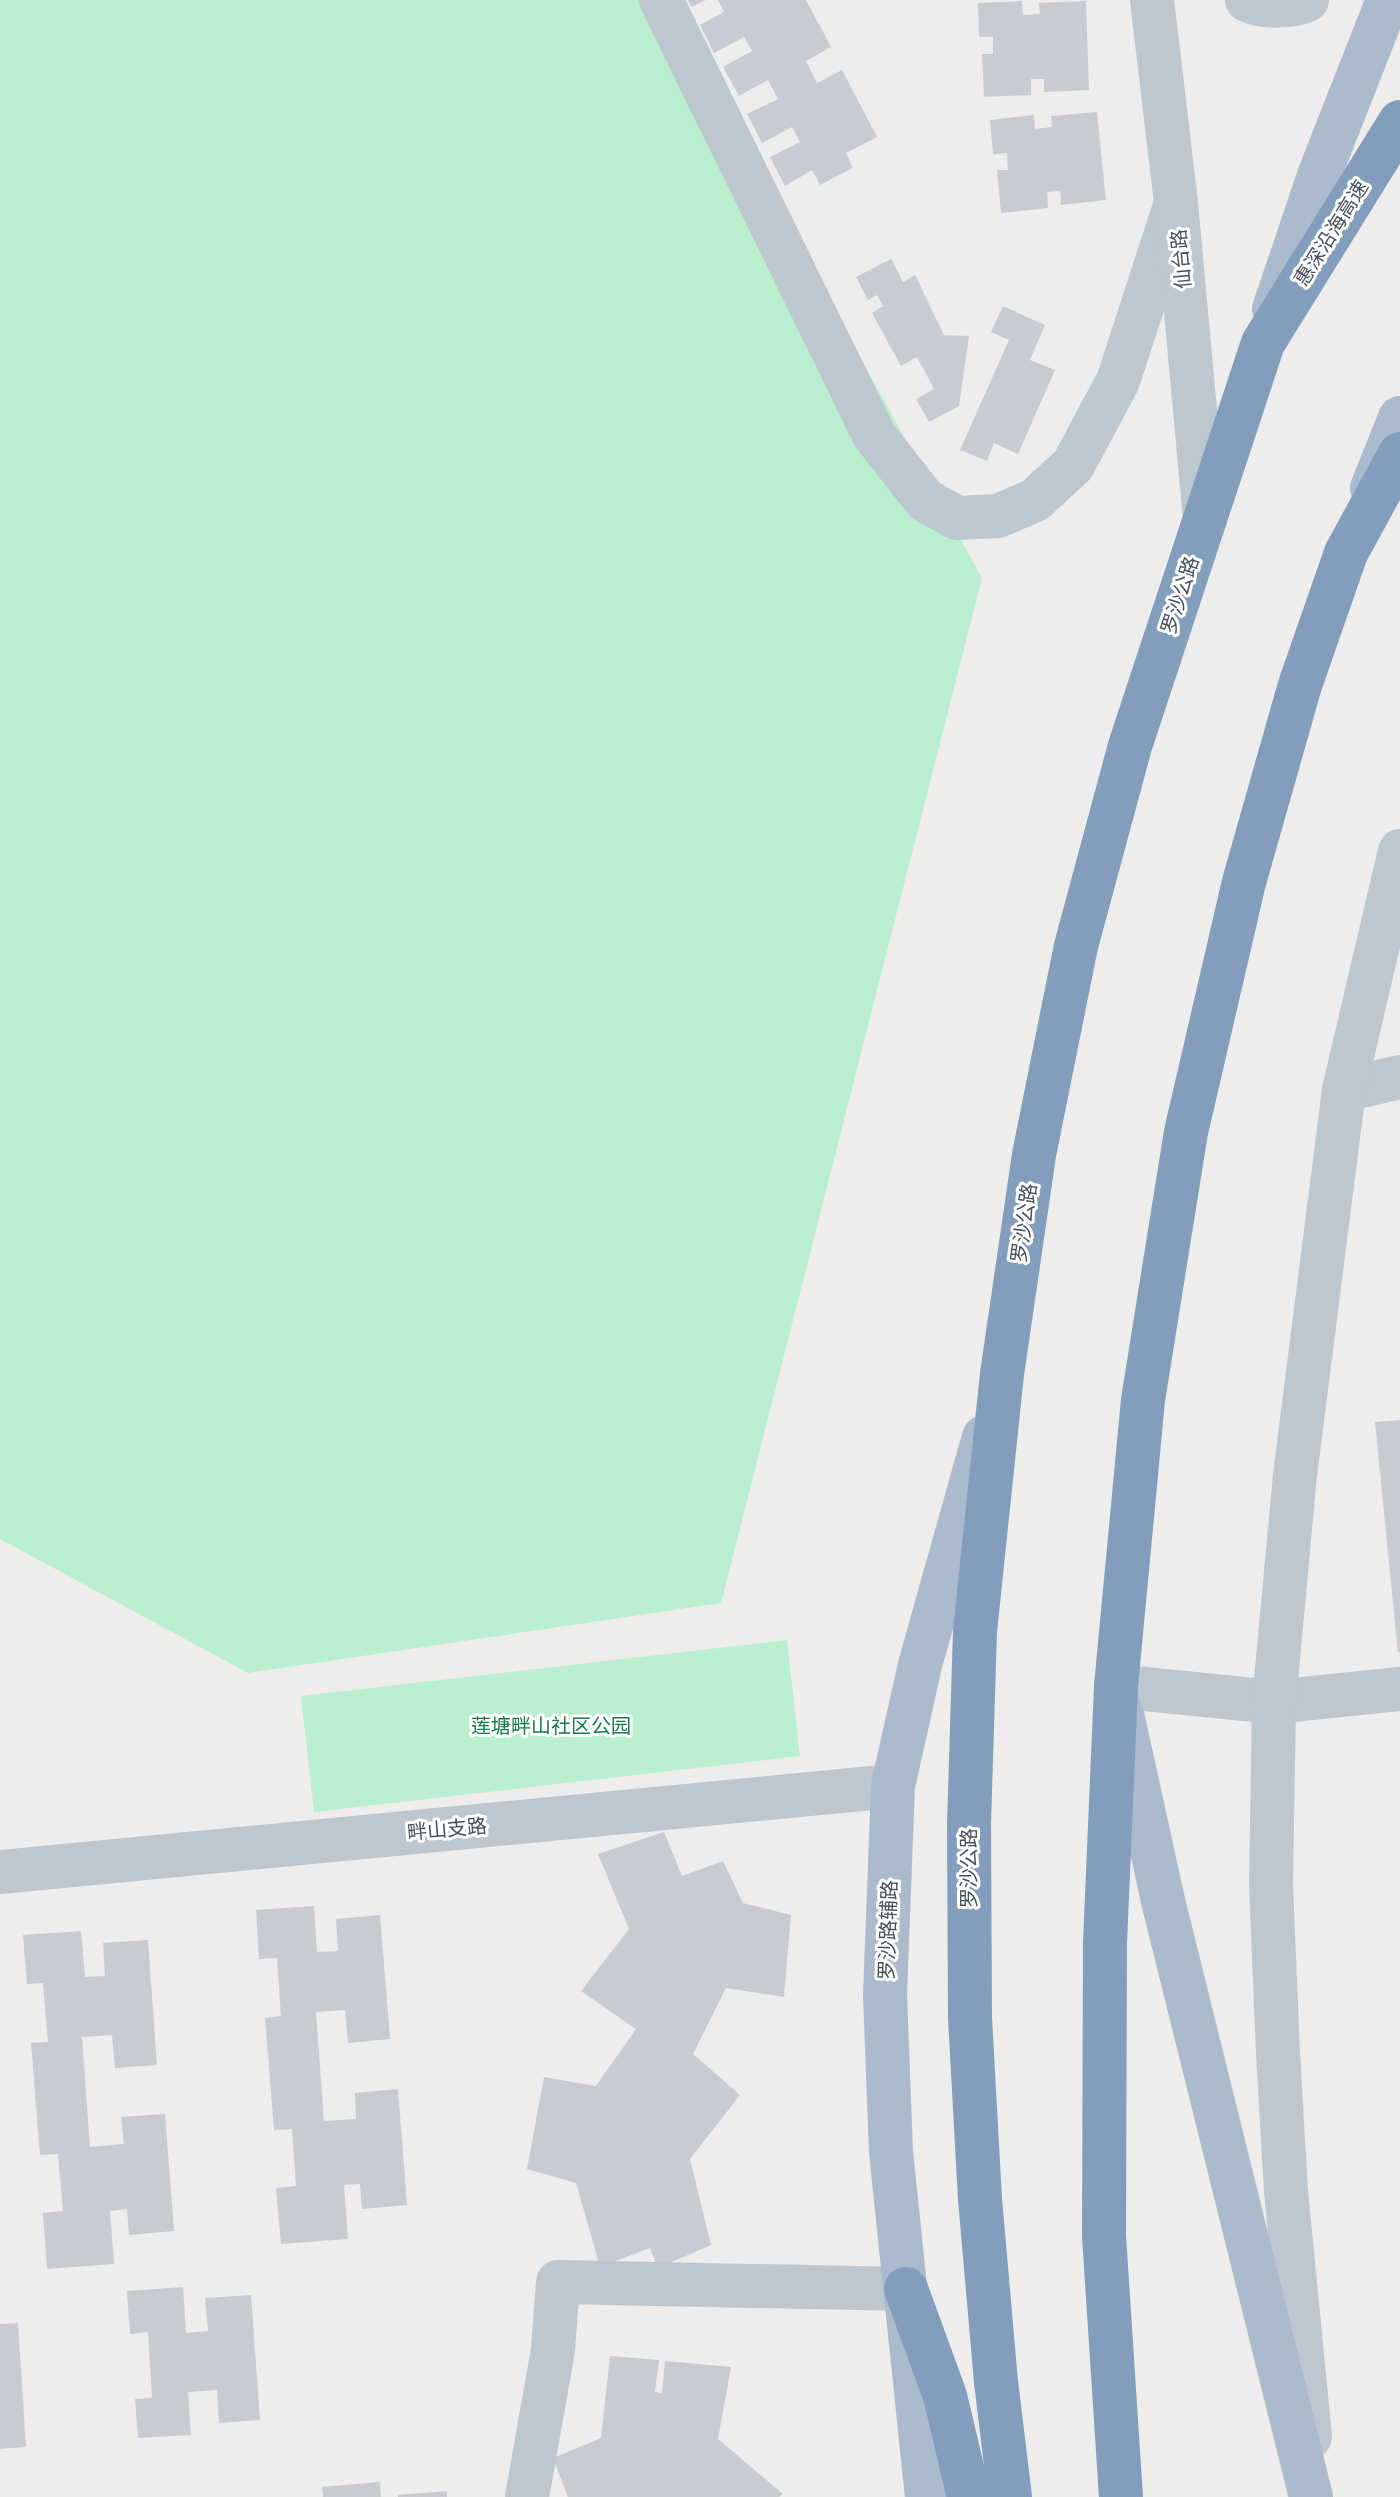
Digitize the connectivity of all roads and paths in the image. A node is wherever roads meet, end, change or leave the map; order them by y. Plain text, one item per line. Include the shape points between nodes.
1 (661, 0) edge
2 (1152, 0) edge
3 (1247, 0) edge
4 (1307, 0) edge
5 (1388, 0) edge
6 (1400, 122) edge
7 (1176, 203) junction
8 (1263, 343) junction
9 (1400, 418) edge
10 (1400, 454) edge
11 (1205, 519) junction
12 (1346, 553) junction
13 (1400, 851) edge
14 (1400, 1077) edge
15 (1344, 1090) junction
16 (1002, 1374) junction
17 (1116, 1686) junction
18 (1400, 1689) edge
19 (1274, 1702) junction
20 (893, 1786) junction
21 (0, 1872) edge
22 (906, 2289) junction
23 (527, 2494) edge
24 (927, 2497) edge
25 (969, 2497) edge
26 (1010, 2497) edge
27 (1121, 2497) edge
28 (1313, 2497) edge

1 - 7 street via 874,435 925,500 957,518 998,516 1035,500 1073,465 1118,381
2 - 7 street, 仙台路
3 - 4 street
5 - 8 main road, 罗沙公路 via 1320,173
6 - 8 highway, 惠深沿海高速
7 - 11 street, 仙台路
8 - 11 highway, 罗沙公路
9 - 12 main road
10 - 12 highway
11 - 16 highway, 罗沙公路 via 1130,746 1076,946 1034,1155
12 - 17 highway via 1300,685 1244,882 1186,1132 1143,1400
13 - 15 street
14 - 15 street
15 - 19 street via 1295,1475
16 - 20 main road, 罗沙路辅路 via 920,1665
16 - 26 highway, 罗沙公路 via 975,1631 970,2018 981,2214
17 - 19 street
17 - 27 highway via 1105,1943 1104,2236
17 - 28 main road via 1164,1905
18 - 19 street
19 - 28 street via 1271,1885 1278,2053
20 - 21 street, 畔山支路
20 - 22 main road, 罗沙路辅路 via 886,2011 891,2152
22 - 23 street via 558,2282 553,2350
22 - 24 main road, 罗沙路辅路
22 - 25 highway via 945,2396

